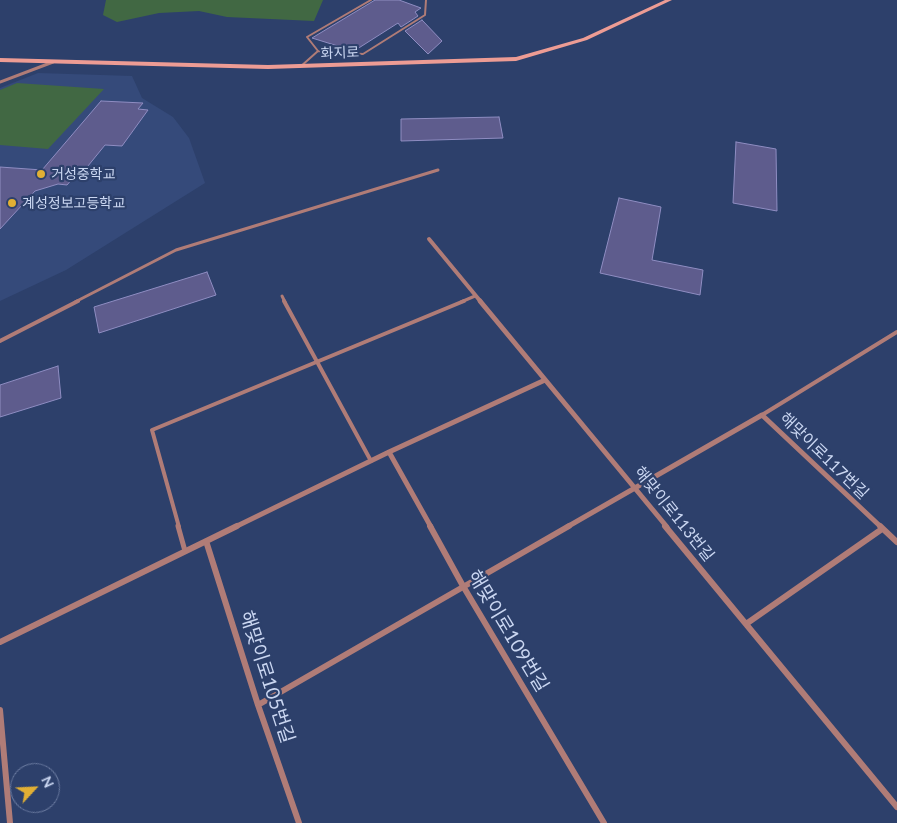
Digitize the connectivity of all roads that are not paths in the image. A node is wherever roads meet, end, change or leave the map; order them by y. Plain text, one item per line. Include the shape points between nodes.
1 (371, 0) edge
2 (426, 0) edge
3 (669, 0) edge
4 (318, 51) junction
5 (0, 60) edge
6 (53, 62) junction
7 (300, 67) junction
8 (0, 82) edge
9 (438, 170) dead end
10 (429, 239) dead end
11 (282, 296) dead end
12 (475, 296) junction
13 (897, 332) edge
14 (0, 341) edge
15 (316, 362) junction
16 (545, 380) junction
17 (762, 415) junction
18 (389, 452) junction
19 (371, 461) junction
20 (634, 488) junction
21 (882, 529) junction
22 (206, 540) junction
23 (897, 542) edge
24 (185, 551) junction
25 (464, 586) junction
26 (746, 624) junction
27 (0, 642) edge
28 (258, 705) junction
29 (0, 710) edge
30 (897, 807) edge
31 (10, 823) edge
32 (298, 823) edge
33 (604, 823) edge

1 - 4 lane via 306,37
2 - 4 lane via 425,15 363,54
3 - 7 street, 화지로 via 585,39 516,59
4 - 7 lane
5 - 6 street, 화지로
6 - 7 street, 화지로
6 - 8 street
9 - 14 lane via 176,250
10 - 12 street, 해맞이로113번길
11 - 15 lane
12 - 15 lane
12 - 16 street, 해맞이로113번길
13 - 17 lane, 해맞이로117번길
15 - 19 lane
15 - 24 lane via 152,430
16 - 18 street
16 - 20 street, 해맞이로113번길
17 - 20 street
17 - 21 street, 해맞이로117번길
18 - 19 street
18 - 25 street, 해맞이로109번길
19 - 22 street
20 - 25 street
20 - 26 street, 해맞이로113번길
21 - 23 street, 해맞이로117번길
21 - 26 street
22 - 24 street
22 - 28 street, 해맞이로105번길
24 - 27 street
25 - 28 street
25 - 33 street, 해맞이로109번길
26 - 30 street, 해맞이로113번길
28 - 32 street, 해맞이로105번길
29 - 31 street

